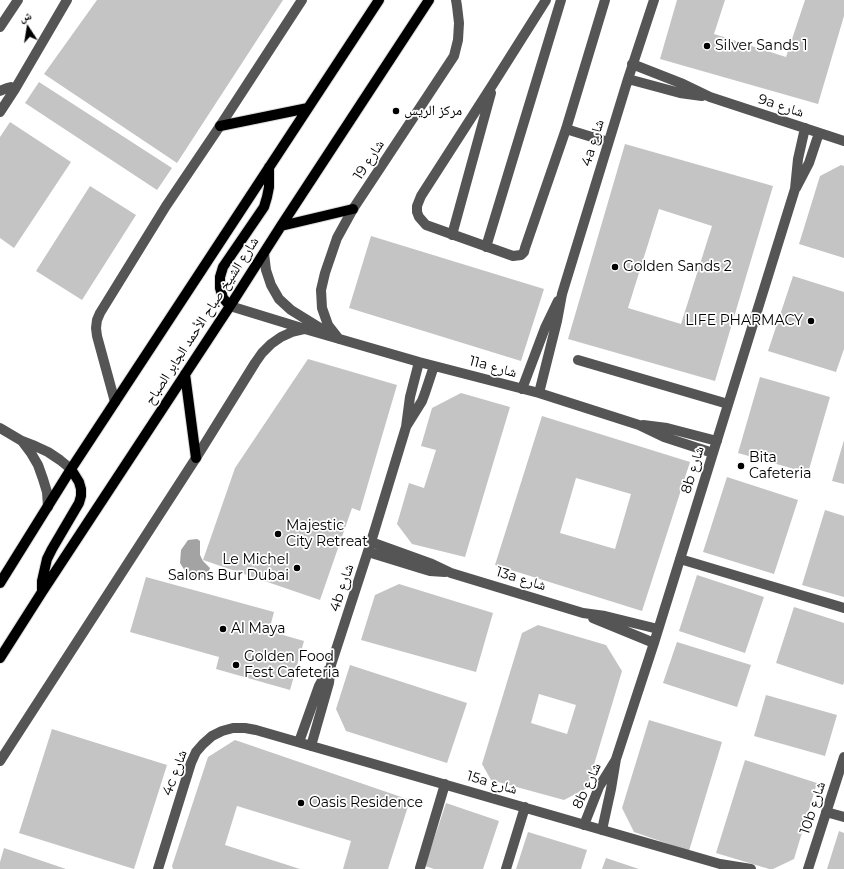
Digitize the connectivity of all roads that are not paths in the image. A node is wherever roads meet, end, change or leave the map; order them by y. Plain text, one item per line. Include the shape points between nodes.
1 (18, 0) edge
2 (67, 0) edge
3 (302, 0) edge
4 (379, 0) edge
5 (429, 0) edge
6 (456, 0) edge
7 (546, 0) edge
8 (561, 0) edge
9 (605, 0) edge
10 (654, 0) edge
11 (0, 27) edge
12 (632, 64) junction
13 (628, 79) junction
14 (493, 84) junction
15 (16, 89) junction
16 (0, 91) edge
17 (710, 97) junction
18 (308, 108) junction
19 (0, 112) edge
20 (220, 126) junction
21 (805, 128) junction
22 (566, 129) junction
23 (819, 133) junction
24 (844, 141) edge
25 (608, 142) junction
26 (269, 167) junction
27 (795, 189) junction
28 (353, 209) junction
29 (281, 226) junction
30 (452, 235) junction
31 (486, 247) junction
32 (264, 253) junction
33 (562, 294) junction
34 (230, 306) junction
35 (305, 329) junction
36 (339, 339) junction
37 (578, 360) dead end
38 (419, 362) junction
39 (434, 366) junction
40 (185, 374) junction
41 (522, 389) junction
42 (539, 393) junction
43 (115, 402) junction
44 (728, 404) junction
45 (639, 425) junction
46 (406, 427) junction
47 (0, 428) edge
48 (716, 441) junction
49 (22, 442) junction
50 (713, 453) junction
51 (196, 458) junction
52 (71, 469) junction
53 (48, 507) junction
54 (371, 542) junction
55 (368, 552) junction
56 (680, 559) junction
57 (451, 573) junction
58 (0, 583) edge
59 (42, 592) junction
60 (844, 608) edge
61 (583, 613) junction
62 (658, 629) junction
63 (654, 643) junction
64 (0, 658) edge
65 (331, 665) junction
66 (256, 730) joint
67 (299, 742) junction
68 (311, 746) junction
69 (844, 756) edge
70 (616, 759) junction
71 (0, 761) edge
72 (445, 784) junction
73 (525, 807) junction
74 (826, 812) junction
75 (844, 817) edge
76 (584, 825) junction
77 (602, 830) junction
78 (724, 866) edge
79 (420, 868) edge
80 (158, 869) edge
81 (506, 869) edge
82 (751, 869) edge
83 (808, 869) edge

1 - 11 street
2 - 15 street
3 - 20 street
4 - 18 main road, شارع الشيخ صباح الأحمد الجابر الصباح
5 - 29 main road, شارع الشيخ صباح الأحمد الجابر الصباح
6 - 28 street, شارع 19 via 459,23 454,56
7 - 14 street
8 - 31 street
9 - 22 street
10 - 12 street, 4a شارع
12 - 13 street, 4a شارع
12 - 17 street, 9a شارع
13 - 17 street, 9a شارع via 680,93
13 - 25 street, 4a شارع
14 - 30 street
14 - 30 street via 418,201 417,212 422,222
15 - 16 street via 11,87
15 - 19 street
17 - 21 street, 9a شارع
18 - 20 main road
18 - 26 main road, شارع الشيخ صباح الأحمد الجابر الصباح
20 - 43 street via 166,206 100,312 97,336
21 - 23 street, 9a شارع
21 - 27 street, 8b شارع via 798,158
22 - 25 street
22 - 31 street via 524,252 514,256
23 - 24 street, 9a شارع
23 - 27 street, 8b شارع via 809,163
25 - 33 street, 4a شارع
26 - 34 main road via 269,187 264,207 223,267 220,277 223,298
26 - 43 main road, شارع الشيخ صباح الأحمد الجابر الصباح
27 - 44 street, 8b شارع
28 - 29 main road
28 - 36 street, شارع 19 via 324,273 321,290 322,308 328,324
29 - 32 main road, شارع الشيخ صباح الأحمد الجابر الصباح
30 - 31 street
32 - 34 main road, شارع الشيخ صباح الأحمد الجابر الصباح
32 - 36 street, 11a شارع via 266,270 279,299 291,310
33 - 41 street, 4a شارع via 545,328
33 - 42 street, 4a شارع
34 - 35 street, 11a شارع
34 - 40 main road, شارع الشيخ صباح الأحمد الجابر الصباح
35 - 36 street, 11a شارع
35 - 51 street via 281,337 262,353
36 - 38 street, 11a شارع
37 - 44 street
38 - 39 street, 11a شارع
38 - 46 street, 4b شارع
39 - 41 street, 11a شارع
39 - 46 street, 4b شارع via 422,402
40 - 51 main road
40 - 59 main road, شارع الشيخ صباح الأحمد الجابر الصباح
41 - 42 street, 11a شارع
42 - 45 street, 11a شارع
43 - 52 main road, شارع الشيخ صباح الأحمد الجابر الصباح
44 - 48 street, 8b شارع
45 - 48 street, 11a شارع via 667,428
45 - 50 street, 11a شارع via 664,438
46 - 54 street, 4b شارع
47 - 49 street
48 - 50 street, 8b شارع
49 - 52 street via 48,452
49 - 53 street via 38,465 47,492
50 - 56 street, 8b شارع
51 - 71 street
52 - 53 main road, شارع الشيخ صباح الأحمد الجابر الصباح
52 - 59 main road via 79,482 81,496 47,559
53 - 58 main road, شارع الشيخ صباح الأحمد الجابر الصباح
54 - 55 street, 4b شارع
54 - 57 street, 13a شارع
55 - 57 street, 13a شارع via 430,570
55 - 65 street, 4b شارع
56 - 60 street
56 - 62 street, 8b شارع
57 - 61 street, 13a شارع
59 - 64 main road, شارع الشيخ صباح الأحمد الجابر الصباح
61 - 62 street, 13a شارع
61 - 63 street, 13a شارع
62 - 63 street, 8b شارع
63 - 70 street, 8b شارع
65 - 67 street, 4b شارع via 319,686
65 - 68 street, 4b شارع via 327,690
66 - 67 street, 15a شارع
66 - 80 street, 4c شارع via 233,728 222,731 212,736 196,752
67 - 68 street, 15a شارع
68 - 72 street, 15a شارع
69 - 74 street, 10b شارع
70 - 76 street, 8b شارع via 599,787
70 - 77 street, 8b شارع
72 - 73 street, 15a شارع
72 - 79 street
73 - 76 street, 15a شارع
73 - 81 street
74 - 75 street
74 - 83 street, 10b شارع
76 - 77 street, 15a شارع
77 - 78 street, 15a شارع
78 - 82 street, 15a شارع

